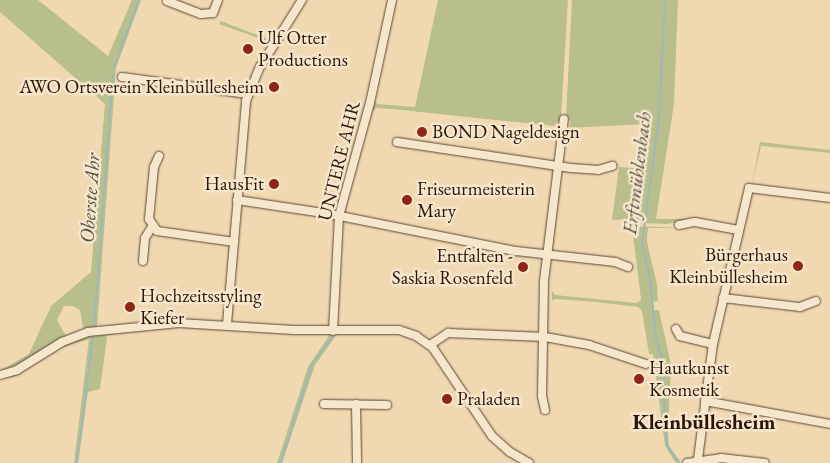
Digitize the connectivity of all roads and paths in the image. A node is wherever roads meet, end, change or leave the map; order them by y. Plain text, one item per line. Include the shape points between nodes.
1 (218, 0) edge
2 (302, 0) edge
3 (392, 0) edge
4 (167, 1) edge
5 (122, 77) dead end
6 (248, 94) junction
7 (564, 119) dead end
8 (397, 142) dead end
9 (160, 156) dead end
10 (558, 166) junction
11 (612, 166) dead end
12 (830, 198) edge
13 (237, 200) junction
14 (339, 216) junction
15 (679, 224) dead end
16 (153, 225) junction
17 (738, 230) junction
18 (234, 242) junction
19 (547, 255) junction
20 (143, 261) dead end
21 (628, 267) dead end
22 (723, 298) junction
23 (816, 301) dead end
24 (227, 324) junction
25 (676, 329) dead end
26 (333, 331) junction
27 (545, 337) junction
28 (713, 344) junction
29 (430, 345) junction
30 (646, 364) dead end
31 (0, 374) edge
32 (705, 401) junction
33 (324, 404) dead end
34 (356, 404) junction
35 (387, 405) dead end
36 (545, 410) dead end
37 (830, 424) edge
38 (698, 460) junction
39 (518, 461) edge
40 (356, 463) edge
41 (530, 463) edge
42 (687, 463) edge
43 (765, 463) edge

1 - 4 street via 213,14 202,14
2 - 6 street via 260,67
3 - 14 street, UNTERE AHR via 370,103
5 - 6 street
6 - 13 street
7 - 10 street
8 - 10 street
9 - 16 street via 154,167 149,219
10 - 11 street via 598,170
10 - 19 street
12 - 17 street via 749,188
13 - 14 street
13 - 18 street
14 - 19 street
14 - 26 street, UNTERE AHR
15 - 17 street via 695,222
16 - 18 street via 157,231
16 - 20 street via 145,238
17 - 22 street
18 - 24 street
19 - 21 street via 615,262
19 - 27 street
22 - 23 street via 800,307
22 - 28 street
24 - 26 street
24 - 31 street via 179,323 82,334 62,342 17,370
25 - 28 street via 680,336
26 - 29 street via 398,330
27 - 29 street via 448,333
27 - 30 street via 589,345
27 - 36 street via 542,396
28 - 32 street
29 - 39 street via 487,430
32 - 37 street
32 - 38 street
33 - 34 street
34 - 35 street
34 - 40 street
38 - 42 street
38 - 43 street via 734,458
39 - 41 street

